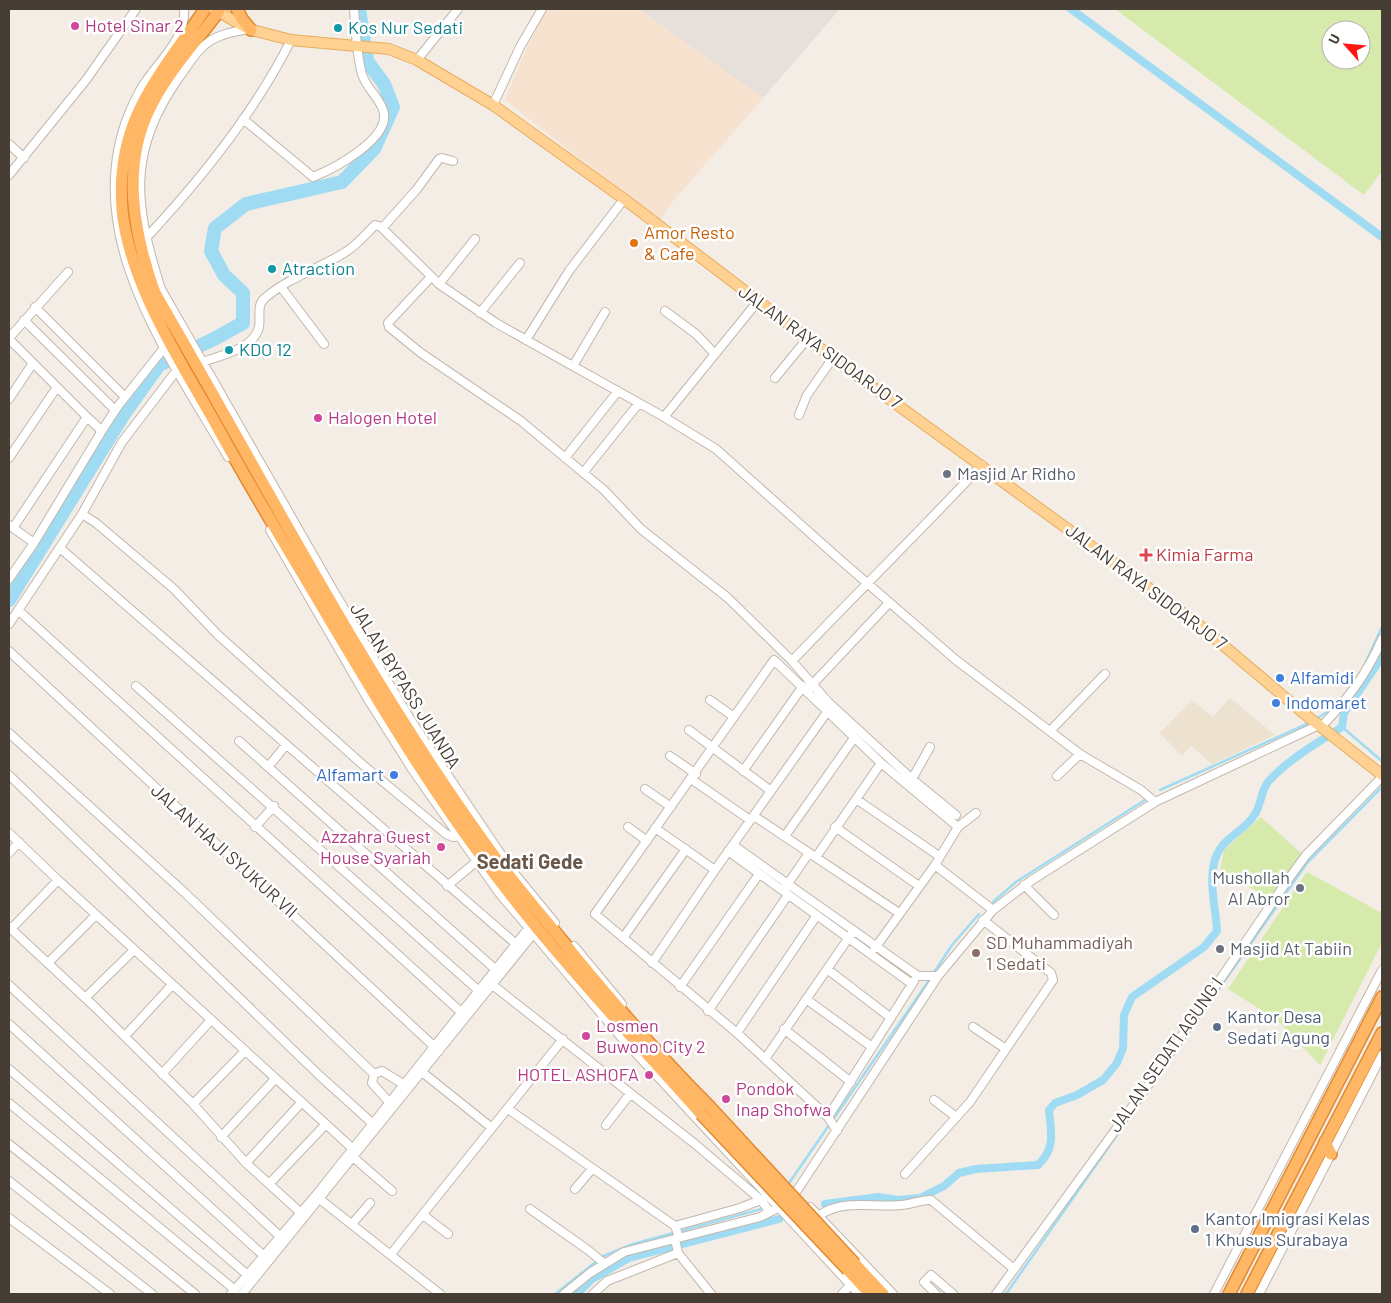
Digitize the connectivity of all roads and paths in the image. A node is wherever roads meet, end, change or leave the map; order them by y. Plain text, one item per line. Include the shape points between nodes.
1 (136, 9) edge
2 (184, 9) edge
3 (204, 9) edge
4 (237, 9) edge
5 (354, 9) edge
6 (458, 9) edge
7 (542, 9) edge
8 (218, 10) edge
9 (249, 29) junction
10 (291, 40) junction
11 (358, 46) junction
12 (417, 60) junction
13 (150, 81) junction
14 (493, 105) junction
15 (243, 119) junction
16 (9, 144) edge
17 (24, 158) junction
18 (453, 161) dead end
19 (9, 175) edge
20 (624, 199) junction
21 (381, 227) junction
22 (144, 234) junction
23 (475, 239) dead end
24 (520, 263) dead end
25 (68, 272) dead end
26 (431, 277) junction
27 (440, 284) junction
28 (281, 287) junction
29 (758, 301) junction
30 (35, 307) junction
31 (665, 311) dead end
32 (605, 312) dead end
33 (480, 313) junction
34 (24, 320) junction
35 (9, 338) edge
36 (807, 338) junction
37 (526, 340) junction
38 (324, 344) dead end
39 (167, 349) junction
40 (714, 353) junction
41 (833, 358) junction
42 (33, 363) junction
43 (189, 364) junction
44 (573, 366) junction
45 (774, 378) dead end
46 (57, 387) junction
47 (618, 391) junction
48 (125, 397) junction
49 (9, 399) edge
50 (639, 403) junction
51 (115, 410) junction
52 (799, 415) dead end
53 (664, 416) junction
54 (87, 417) junction
55 (101, 432) junction
56 (9, 458) edge
57 (565, 458) junction
58 (982, 465) junction
59 (583, 473) junction
60 (82, 514) junction
61 (11, 526) edge
62 (34, 543) junction
63 (60, 548) junction
64 (11, 570) edge
65 (9, 579) edge
66 (867, 582) junction
67 (889, 603) junction
68 (18, 610) junction
69 (9, 624) edge
70 (1382, 639) edge
71 (352, 647) junction
72 (9, 651) edge
73 (792, 661) junction
74 (1105, 674) dead end
75 (814, 684) junction
76 (136, 686) dead end
77 (805, 688) junction
78 (710, 700) dead end
79 (827, 712) junction
80 (734, 717) junction
81 (1320, 727) junction
82 (689, 730) dead end
83 (1050, 731) junction
84 (9, 733) edge
85 (854, 738) junction
86 (239, 741) dead end
87 (286, 745) junction
88 (930, 747) dead end
89 (713, 748) junction
90 (1080, 754) junction
91 (670, 756) dead end
92 (881, 763) junction
93 (268, 767) junction
94 (743, 771) junction
95 (9, 775) edge
96 (693, 776) junction
97 (1057, 776) dead end
98 (1382, 776) edge
99 (912, 779) junction
100 (645, 789) dead end
101 (771, 791) junction
102 (856, 799) junction
103 (1155, 802) junction
104 (274, 806) junction
105 (671, 807) junction
106 (976, 813) dead end
107 (956, 815) dead end
108 (752, 818) junction
109 (958, 826) junction
110 (255, 827) junction
111 (628, 827) dead end
112 (836, 827) junction
113 (656, 828) junction
114 (9, 833) edge
115 (459, 836) junction
116 (785, 836) junction
117 (647, 841) junction
118 (19, 842) junction
119 (730, 848) junction
120 (686, 849) junction
121 (9, 853) edge
122 (813, 855) junction
123 (939, 856) junction
124 (476, 862) junction
125 (935, 865) junction
126 (715, 870) junction
127 (759, 874) junction
128 (58, 880) junction
129 (447, 886) junction
130 (919, 886) junction
131 (1024, 886) junction
132 (786, 890) junction
133 (992, 910) junction
134 (899, 913) junction
135 (96, 915) junction
136 (817, 915) junction
137 (1054, 915) dead end
138 (983, 920) junction
139 (534, 926) junction
140 (10, 928) edge
141 (855, 930) junction
142 (558, 932) junction
143 (623, 938) junction
144 (849, 938) junction
145 (516, 944) junction
146 (877, 945) junction
147 (134, 950) junction
148 (871, 954) junction
149 (48, 963) junction
150 (652, 963) junction
151 (496, 969) junction
152 (827, 969) junction
153 (1382, 970) edge
154 (921, 975) junction
155 (936, 976) junction
156 (489, 983) junction
157 (912, 984) junction
158 (9, 985) edge
159 (172, 985) junction
160 (680, 987) junction
161 (479, 991) junction
162 (1382, 996) edge
163 (85, 998) junction
164 (806, 999) junction
165 (708, 1011) junction
166 (462, 1013) junction
167 (890, 1018) junction
168 (211, 1020) junction
169 (9, 1024) edge
170 (973, 1027) dead end
171 (784, 1029) junction
172 (737, 1033) junction
173 (1382, 1033) edge
174 (125, 1036) junction
175 (1362, 1037) junction
176 (563, 1039) junction
177 (872, 1047) junction
178 (1006, 1048) junction
179 (436, 1049) junction
180 (1379, 1050) edge
181 (245, 1051) junction
182 (765, 1059) junction
183 (9, 1069) edge
184 (422, 1072) junction
185 (162, 1074) junction
186 (374, 1074) junction
187 (275, 1078) junction
188 (851, 1082) junction
189 (403, 1084) junction
190 (691, 1084) junction
191 (630, 1094) junction
192 (934, 1100) dead end
193 (301, 1102) junction
194 (389, 1102) junction
195 (9, 1103) edge
196 (192, 1104) junction
197 (508, 1110) junction
198 (699, 1111) junction
199 (956, 1117) junction
200 (372, 1123) junction
201 (326, 1124) junction
202 (832, 1124) junction
203 (606, 1125) dead end
204 (492, 1128) junction
205 (367, 1135) junction
206 (222, 1137) junction
207 (1325, 1142) junction
208 (9, 1144) edge
209 (352, 1148) junction
210 (1331, 1154) junction
211 (353, 1157) junction
212 (246, 1163) junction
213 (592, 1169) junction
214 (905, 1174) dead end
215 (9, 1181) edge
216 (270, 1183) junction
217 (791, 1187) junction
218 (576, 1189) dead end
219 (392, 1191) dead end
220 (318, 1197) junction
221 (370, 1203) dead end
222 (769, 1204) junction
223 (530, 1209) dead end
224 (301, 1213) junction
225 (422, 1215) junction
226 (818, 1216) junction
227 (9, 1218) edge
228 (352, 1224) junction
229 (448, 1234) dead end
230 (677, 1234) junction
231 (283, 1240) junction
232 (678, 1252) junction
233 (391, 1254) junction
234 (264, 1256) junction
235 (601, 1261) junction
236 (852, 1267) junction
237 (1014, 1269) junction
238 (251, 1278) junction
239 (850, 1285) junction
240 (241, 1293) edge
241 (110, 1294) edge
242 (152, 1294) edge
243 (196, 1294) edge
244 (440, 1294) edge
245 (564, 1294) edge
246 (593, 1294) edge
247 (709, 1294) edge
248 (842, 1294) edge
249 (859, 1294) edge
250 (870, 1294) edge
251 (884, 1294) edge
252 (893, 1294) edge
253 (936, 1294) edge
254 (953, 1294) edge
255 (996, 1294) edge
256 (1214, 1294) edge
257 (1229, 1294) edge
258 (1247, 1294) edge
259 (1259, 1294) edge

1 - 17 street via 86,80
2 - 13 street via 180,33
3 - 13 highway, JALAN BYPASS JUANDA
4 - 9 highway
5 - 11 street
6 - 12 street
7 - 14 street
8 - 9 main road, JALAN RAYA SIDOARJO 7
8 - 22 highway, JALAN BYPASS JUANDA via 154,101 141,131 133,177 133,202
9 - 10 main road, JALAN RAYA SIDOARJO 7
9 - 22 street via 217,35 203,45 156,114 145,141 141,165 139,196
10 - 11 main road, JALAN RAYA SIDOARJO 7
10 - 15 street via 277,68
11 - 12 main road, JALAN RAYA SIDOARJO 7 via 389,49
11 - 15 street via 364,79 384,111 383,123 377,136 335,168 313,177
12 - 14 main road, JALAN RAYA SIDOARJO 7
13 - 39 highway, JALAN BYPASS JUANDA via 126,144 118,202 144,292
14 - 20 main road, JALAN RAYA SIDOARJO 7
15 - 22 street
16 - 17 street
17 - 19 street
18 - 21 street via 439,159 417,189
20 - 29 main road, JALAN RAYA SIDOARJO 7
20 - 37 street via 569,271
21 - 26 street
21 - 28 street via 375,225 346,252
22 - 43 highway, JALAN BYPASS JUANDA via 155,293 189,345
23 - 27 street
24 - 33 street
25 - 30 street
26 - 27 street
26 - 57 street via 388,323 389,326 421,353 521,421
27 - 33 street
28 - 38 street
28 - 43 street via 261,302 259,327 253,339 242,346
29 - 36 main road, JALAN RAYA SIDOARJO 7
29 - 40 street
30 - 34 street
30 - 48 street
31 - 40 street via 696,334
32 - 44 street
33 - 37 street
34 - 35 street
34 - 51 street
35 - 42 street
36 - 41 main road, JALAN RAYA SIDOARJO 7
36 - 45 street
37 - 44 street
39 - 43 highway, JALAN BYPASS JUANDA
39 - 48 street
40 - 53 street
41 - 52 street via 807,396
41 - 58 main road, JALAN RAYA SIDOARJO 7
42 - 46 street
42 - 49 street
43 - 60 street via 122,442
43 - 71 highway, JALAN BYPASS JUANDA via 244,441 321,575
43 - 71 highway, JALAN BYPASS JUANDA via 226,448 302,578
44 - 47 street
46 - 54 street
46 - 56 street
47 - 50 street
47 - 57 street
48 - 51 street
50 - 53 street
50 - 59 street
51 - 55 street
53 - 66 street via 720,452
54 - 55 street
54 - 61 street
55 - 62 street
57 - 59 street
58 - 66 street
58 - 81 main road, JALAN RAYA SIDOARJO 7 via 1198,624
59 - 73 street via 641,529 728,598
60 - 63 street
60 - 115 street via 174,589 250,664 415,810 446,834
61 - 62 street
62 - 64 street
63 - 68 street
63 - 87 street
64 - 65 street
66 - 67 street
66 - 73 street
67 - 75 street
67 - 83 street via 956,660
68 - 69 street
68 - 110 street
70 - 81 street via 1351,696
71 - 115 street via 414,772
71 - 139 highway, JALAN BYPASS JUANDA via 490,851
71 - 142 street via 412,722 482,828
72 - 179 street, JALAN HAJI SYUKUR VII
73 - 75 street
74 - 83 street
75 - 77 street
75 - 99 street via 828,702
76 - 104 street
77 - 79 street
77 - 80 street via 774,660
77 - 94 street
78 - 80 street
79 - 85 street
79 - 101 street
80 - 89 street
81 - 98 main road, JALAN RAYA SIDOARJO 7
81 - 103 street
82 - 89 street
83 - 90 street
84 - 186 street via 185,893
85 - 92 street
85 - 116 street
86 - 93 street
87 - 93 street
87 - 129 street
88 - 99 street
89 - 94 street
89 - 96 street
90 - 97 street
90 - 103 street via 1141,790
91 - 96 street
92 - 102 street
92 - 109 street
93 - 151 street
94 - 101 street
95 - 200 street
96 - 105 street
96 - 108 street
98 - 237 street, JALAN SEDATI AGUNG I via 1306,855 1150,1081
99 - 107 street
100 - 105 street
101 - 108 street
102 - 112 street
102 - 123 street
103 - 131 street
104 - 110 street
104 - 161 street
105 - 113 street
106 - 109 street
108 - 116 street
108 - 119 street
109 - 123 street
110 - 166 street
111 - 117 street
112 - 122 street
112 - 130 street
113 - 117 street
113 - 120 street
114 - 118 street
115 - 124 street
116 - 122 street
117 - 143 street via 595,914
118 - 121 street
118 - 128 street
119 - 126 street
119 - 127 street
119 - 132 street
120 - 126 street
120 - 143 street
122 - 132 street
122 - 134 street
123 - 125 street
124 - 129 street
124 - 139 street
125 - 130 street
125 - 133 street
126 - 150 street
127 - 132 street
127 - 160 street
128 - 135 street
128 - 140 street
129 - 145 street
130 - 134 street
131 - 133 street
131 - 137 street
132 - 136 street
132 - 141 street
132 - 165 street
133 - 138 street
134 - 146 street
135 - 147 street
135 - 149 street
136 - 144 street
136 - 172 street
138 - 155 street
138 - 178 street via 1051,972 1053,978
139 - 142 highway, JALAN BYPASS JUANDA
139 - 145 street
139 - 156 street
139 - 198 highway, JALAN BYPASS JUANDA via 589,996 672,1088
140 - 149 street
141 - 144 street
141 - 146 street
142 - 190 highway, JALAN BYPASS JUANDA
143 - 150 street
144 - 148 street
144 - 152 street
145 - 151 street
146 - 148 street
146 - 154 street
147 - 159 street
147 - 163 street
148 - 157 street
149 - 163 street
150 - 160 street
151 - 156 street
152 - 164 street
152 - 167 street
153 - 256 street
154 - 155 street
154 - 157 street
155 - 202 street
156 - 161 street
156 - 176 street
156 - 179 street
157 - 167 street
158 - 231 street
159 - 168 street
159 - 174 street
160 - 165 street
161 - 166 street
162 - 175 highway
163 - 174 street
164 - 171 street
164 - 177 street
165 - 172 street
166 - 179 street
167 - 177 street
168 - 181 street
168 - 185 street
169 - 234 street
170 - 178 street
171 - 182 street
171 - 188 street
172 - 182 street
173 - 180 highway
174 - 185 street
175 - 180 highway
175 - 257 highway
176 - 191 street
176 - 197 street
177 - 188 street
178 - 199 street via 970,1102
179 - 184 street
179 - 189 street
180 - 207 highway
180 - 210 street
181 - 187 street
181 - 196 street
182 - 202 street
183 - 238 street
184 - 204 street
184 - 205 street
185 - 196 street
186 - 189 street via 382,1072
186 - 194 street via 372,1083
187 - 193 street
187 - 206 street
188 - 202 street
189 - 194 street
190 - 198 highway, JALAN BYPASS JUANDA
190 - 217 street
191 - 203 street
191 - 222 street
192 - 199 street
193 - 201 street
193 - 212 street
194 - 200 street
195 - 240 street
196 - 206 street
197 - 204 street
197 - 213 street
198 - 222 street
198 - 236 highway, JALAN BYPASS JUANDA, bridge
199 - 214 street
200 - 205 street
201 - 209 street
201 - 216 street
202 - 217 street
204 - 225 street
205 - 209 street
205 - 211 street
206 - 212 street
207 - 210 highway
207 - 258 highway
208 - 243 street
209 - 220 street
210 - 259 street
211 - 219 street
211 - 220 street
212 - 216 street
213 - 218 street
213 - 230 street
215 - 242 street
216 - 224 street
217 - 222 street
217 - 226 street
220 - 224 street
220 - 228 street
220 - 231 street
221 - 228 street
222 - 230 street
222 - 230 street via 743,1223
222 - 239 street
223 - 235 street
224 - 231 street
225 - 229 street
225 - 233 street
226 - 237 street via 830,1208 901,1205 931,1200
226 - 252 street
227 - 241 street
228 - 233 street
230 - 232 street
230 - 235 street
231 - 234 street
231 - 238 street
232 - 246 street via 607,1281
232 - 247 street
233 - 244 street
234 - 238 street
235 - 245 street
236 - 250 highway, JALAN BYPASS JUANDA
236 - 251 highway, JALAN BYPASS JUANDA
237 - 255 street, JALAN SEDATI AGUNG I
238 - 240 street
239 - 248 street
239 - 249 street
253 - 254 street via 924,1282 931,1275

